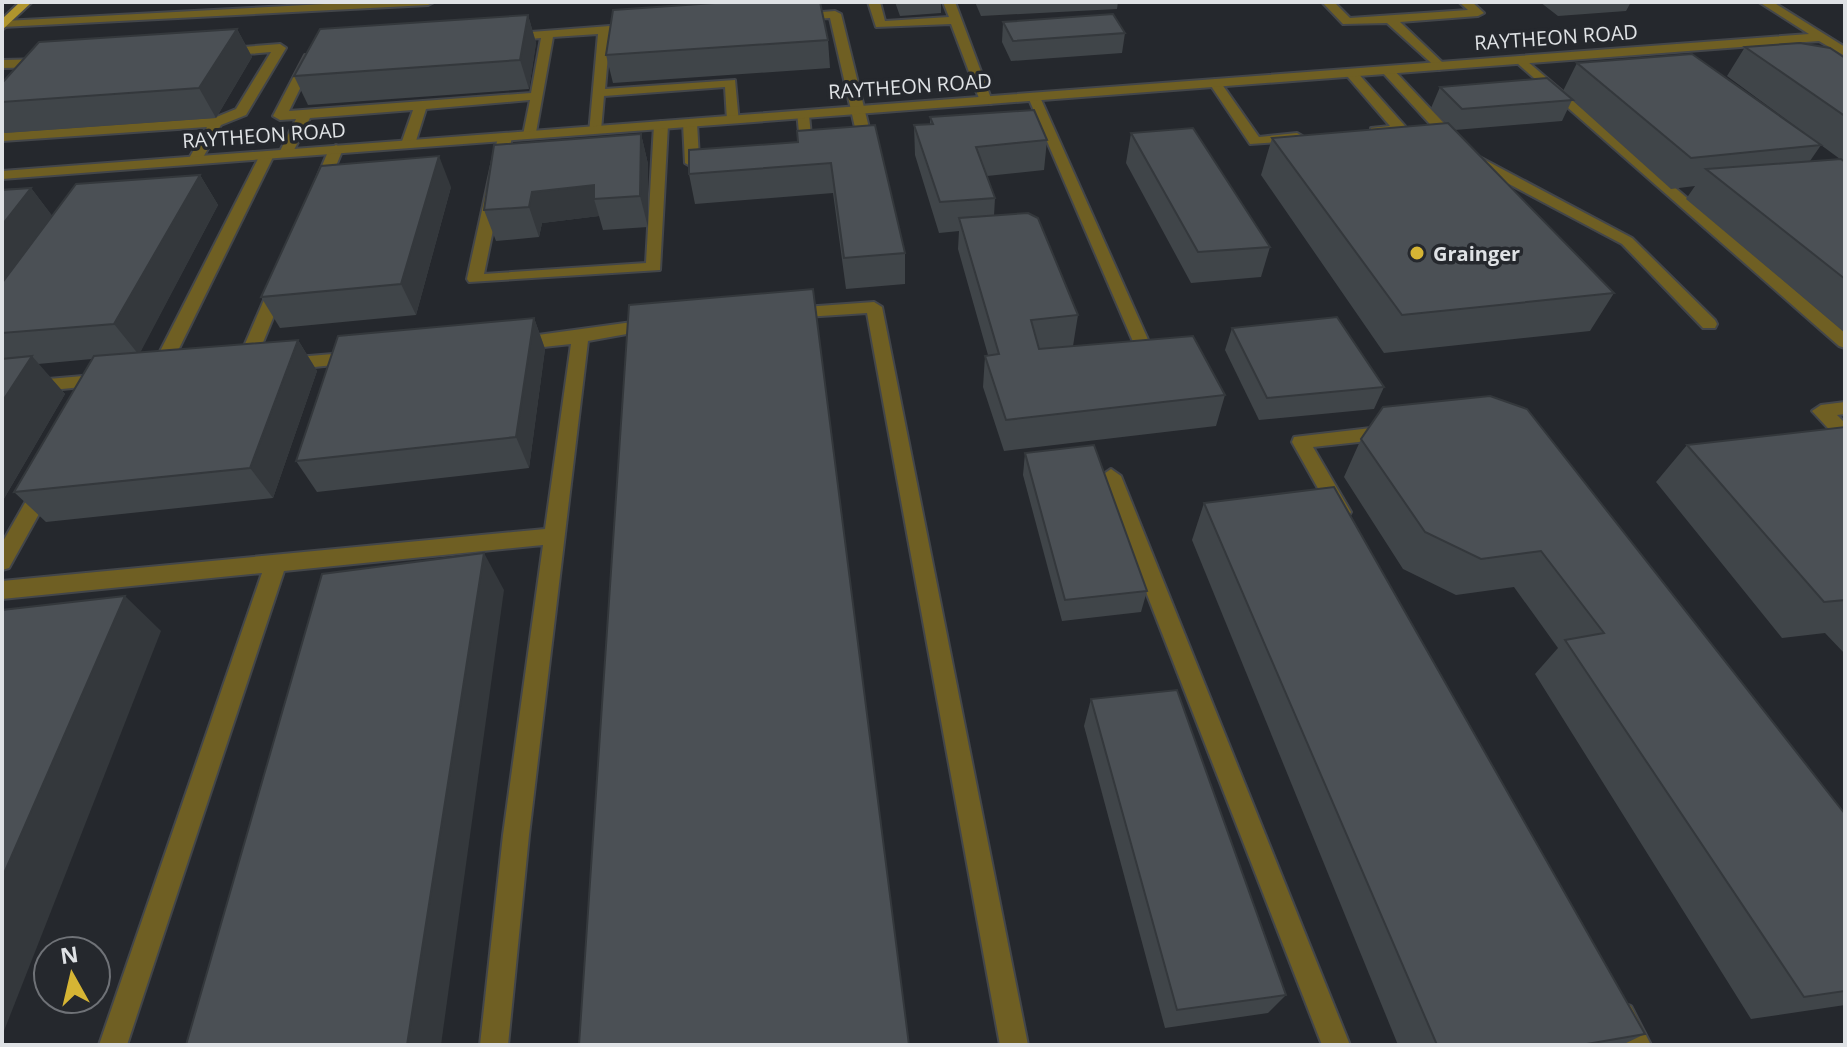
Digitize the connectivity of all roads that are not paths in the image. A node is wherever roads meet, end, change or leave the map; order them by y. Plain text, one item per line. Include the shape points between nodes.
1 (26, 2) edge
2 (428, 2) edge
3 (874, 2) edge
4 (949, 2) edge
5 (1328, 2) edge
6 (1396, 2) edge
7 (1465, 2) edge
8 (1765, 2) edge
9 (252, 7) edge
10 (1412, 17) junction
11 (789, 18) edge
12 (1390, 19) junction
13 (956, 20) junction
14 (3, 25) edge
15 (650, 27) edge
16 (604, 31) junction
17 (548, 34) junction
18 (1821, 37) junction
19 (501, 38) edge
20 (1843, 49) edge
21 (328, 50) edge
22 (1650, 50) junction
23 (202, 53) edge
24 (1521, 60) junction
25 (62, 62) edge
26 (47, 63) junction
27 (2, 64) edge
28 (1439, 66) junction
29 (1671, 66) edge
30 (1387, 70) junction
31 (1351, 73) junction
32 (38, 74) edge
33 (1215, 83) junction
34 (598, 93) junction
35 (537, 96) junction
36 (1034, 97) junction
37 (986, 101) junction
38 (421, 105) junction
39 (857, 110) junction
40 (305, 114) junction
41 (802, 115) junction
42 (734, 120) junction
43 (216, 122) junction
44 (690, 123) junction
45 (661, 125) junction
46 (594, 130) junction
47 (1357, 133) edge
48 (530, 135) junction
49 (1313, 136) edge
50 (2, 137) edge
51 (505, 137) junction
52 (408, 144) junction
53 (336, 149) junction
54 (852, 149) edge
55 (286, 153) junction
56 (808, 153) edge
57 (267, 155) junction
58 (195, 160) junction
59 (721, 161) edge
60 (2, 175) edge
61 (309, 212) edge
62 (286, 269) edge
63 (766, 315) edge
64 (673, 322) edge
65 (1709, 324) dead end
66 (580, 336) junction
67 (1845, 342) edge
68 (1142, 344) edge
69 (496, 345) edge
70 (370, 356) edge
71 (102, 380) junction
72 (2, 389) edge
73 (88, 406) edge
74 (1845, 408) edge
75 (1407, 431) edge
76 (1845, 434) edge
77 (52, 471) edge
78 (1111, 476) dead end
79 (553, 536) junction
80 (1355, 538) edge
81 (2, 562) edge
82 (276, 563) junction
83 (2, 590) edge
84 (1606, 990) edge
85 (113, 1045) edge
86 (494, 1045) edge
87 (1014, 1045) edge
88 (1336, 1045) edge
89 (1637, 1045) edge

1 - 14 main road
2 - 9 street
3 - 13 street via 880,25
4 - 13 street
5 - 12 street via 1347,22
6 - 10 street
7 - 10 street via 1478,13
8 - 18 street
9 - 14 street
10 - 12 street
11 - 39 street via 835,14
12 - 28 street
13 - 37 street
15 - 16 street
16 - 17 street
16 - 34 street
17 - 19 street
17 - 35 street
18 - 20 street
18 - 22 street, RAYTHEON ROAD
21 - 40 street via 313,51 280,116
22 - 24 street, RAYTHEON ROAD
22 - 29 street
23 - 43 street via 280,48 241,112
24 - 28 street, RAYTHEON ROAD
24 - 67 street
25 - 26 street
26 - 27 street
26 - 32 street
28 - 30 street, RAYTHEON ROAD
30 - 31 street, RAYTHEON ROAD
30 - 65 street via 1467,156 1627,241
31 - 33 street, RAYTHEON ROAD
31 - 47 street via 1400,129
33 - 36 street, RAYTHEON ROAD
33 - 49 street via 1255,141
34 - 42 street via 731,83
34 - 46 street
35 - 38 street
35 - 48 street
36 - 37 street, RAYTHEON ROAD
36 - 68 street
37 - 39 street, RAYTHEON ROAD
38 - 40 street
38 - 52 street
39 - 41 street, RAYTHEON ROAD
39 - 54 street via 867,148
40 - 55 street
41 - 42 street, RAYTHEON ROAD
41 - 56 street
42 - 44 street, RAYTHEON ROAD
43 - 50 street
43 - 58 street
44 - 45 street, RAYTHEON ROAD
44 - 59 street via 692,163
45 - 46 street, RAYTHEON ROAD
45 - 51 street via 654,267 475,279
46 - 48 street, RAYTHEON ROAD
48 - 51 street, RAYTHEON ROAD
51 - 52 street, RAYTHEON ROAD
52 - 53 street, RAYTHEON ROAD
53 - 55 street, RAYTHEON ROAD
53 - 61 street
55 - 57 street, RAYTHEON ROAD
57 - 58 street, RAYTHEON ROAD
57 - 71 street via 150,376
58 - 60 street, RAYTHEON ROAD
62 - 70 street via 237,368
63 - 87 street via 874,307
64 - 66 street
66 - 69 street
66 - 79 street
71 - 72 street
71 - 73 street
74 - 76 street via 1821,411
75 - 80 street via 1301,442
77 - 81 street
78 - 88 street
79 - 82 street
79 - 86 street
82 - 83 street
82 - 85 street
84 - 89 street

